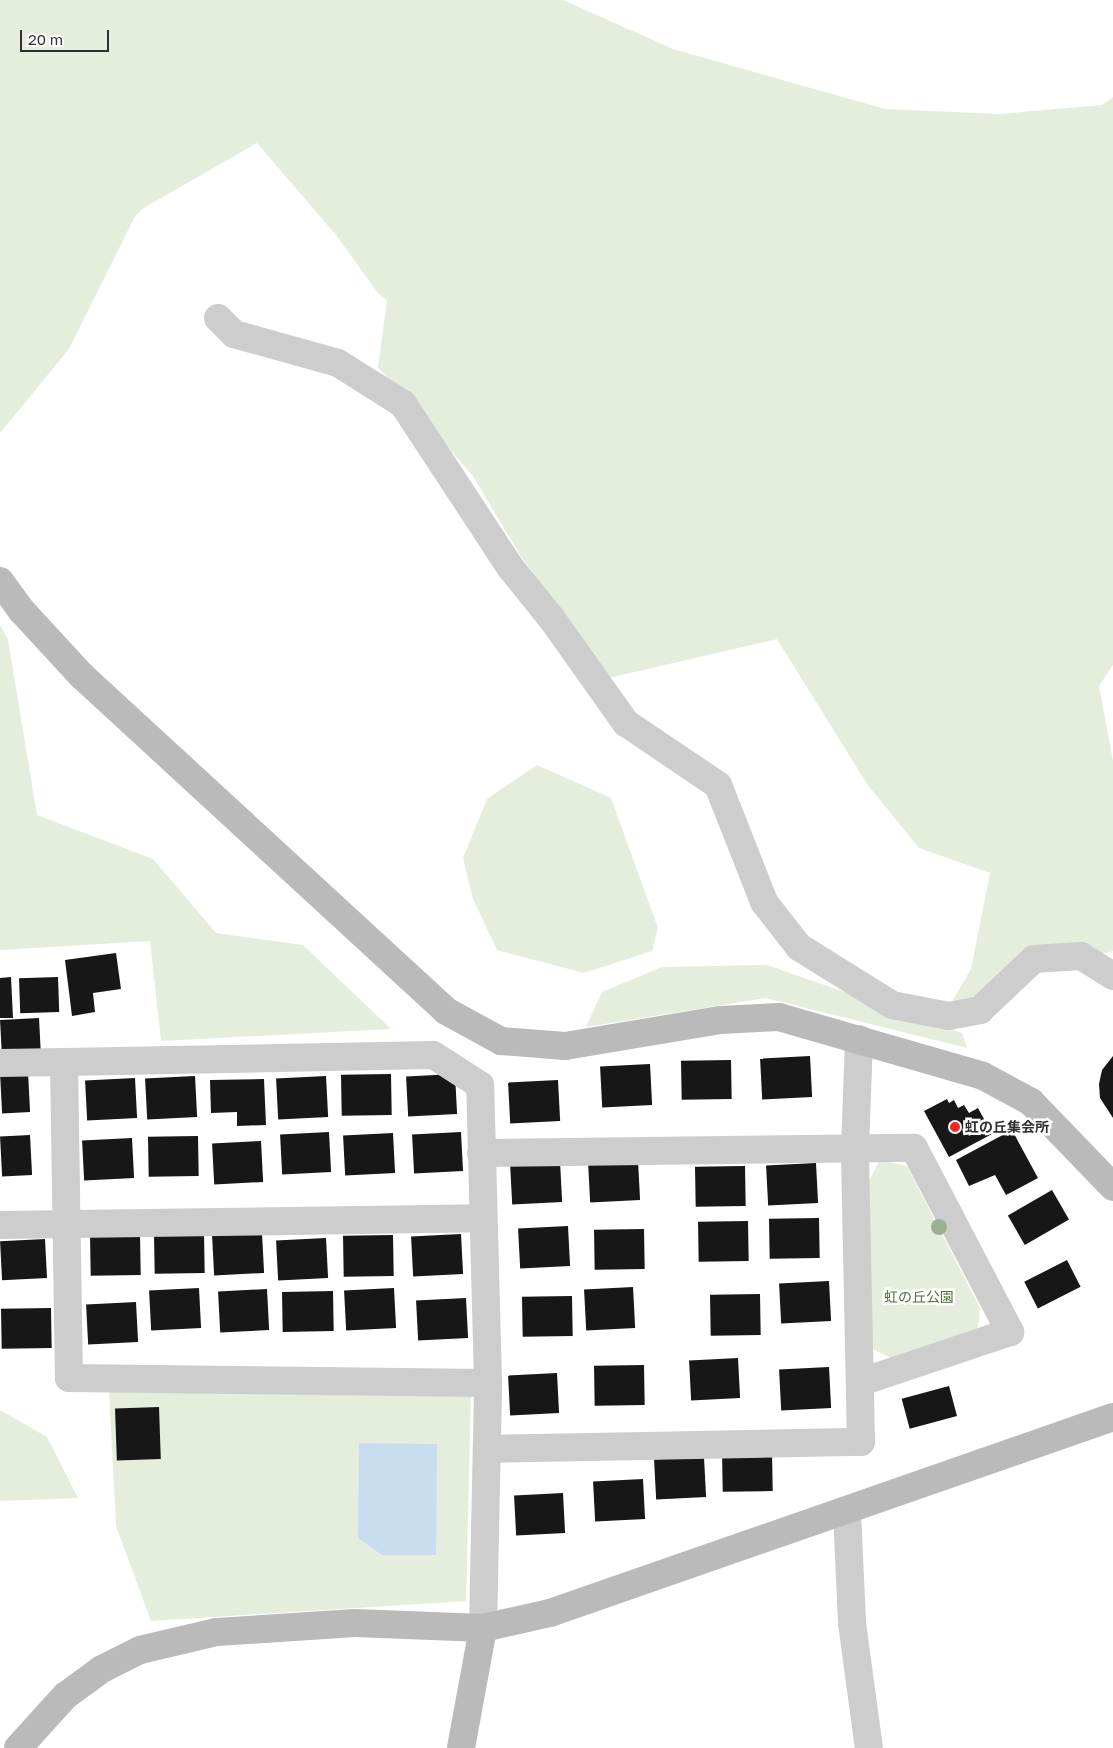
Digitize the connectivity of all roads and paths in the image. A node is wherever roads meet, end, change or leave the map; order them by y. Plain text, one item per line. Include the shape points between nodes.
1 (218, 318) dead end
2 (0, 581) edge
3 (1113, 976) edge
4 (859, 1039) junction
5 (64, 1062) junction
6 (0, 1063) edge
7 (855, 1149) junction
8 (482, 1153) junction
9 (1113, 1187) edge
10 (482, 1218) junction
11 (0, 1225) edge
12 (66, 1225) junction
13 (861, 1382) junction
14 (488, 1383) junction
15 (1113, 1416) edge
16 (487, 1448) junction
17 (847, 1512) junction
18 (483, 1628) junction
19 (18, 1748) edge
20 (461, 1748) edge
21 (869, 1748) edge

1 - 3 street via 234,334 338,363 403,404 510,567 552,619 626,723 718,785 764,902 799,947 892,1005 949,1016 980,1010 1034,960 1080,956
2 - 4 street via 22,611 82,676 154,743 446,1011 501,1041 565,1046 721,1020 779,1017
4 - 7 street
4 - 9 street via 983,1076 1031,1102
5 - 6 street
5 - 8 street via 433,1055 480,1085
5 - 12 street
7 - 8 street
7 - 13 street
7 - 13 street via 914,1148 1010,1332
8 - 10 street
10 - 12 street
10 - 14 street
11 - 12 street
12 - 14 street via 69,1378
13 - 16 street via 861,1442
14 - 16 street
15 - 17 street
16 - 18 street
17 - 18 street via 550,1614
17 - 21 street via 852,1624
18 - 19 street via 355,1623 217,1632 140,1650 102,1669 65,1696
18 - 20 street

